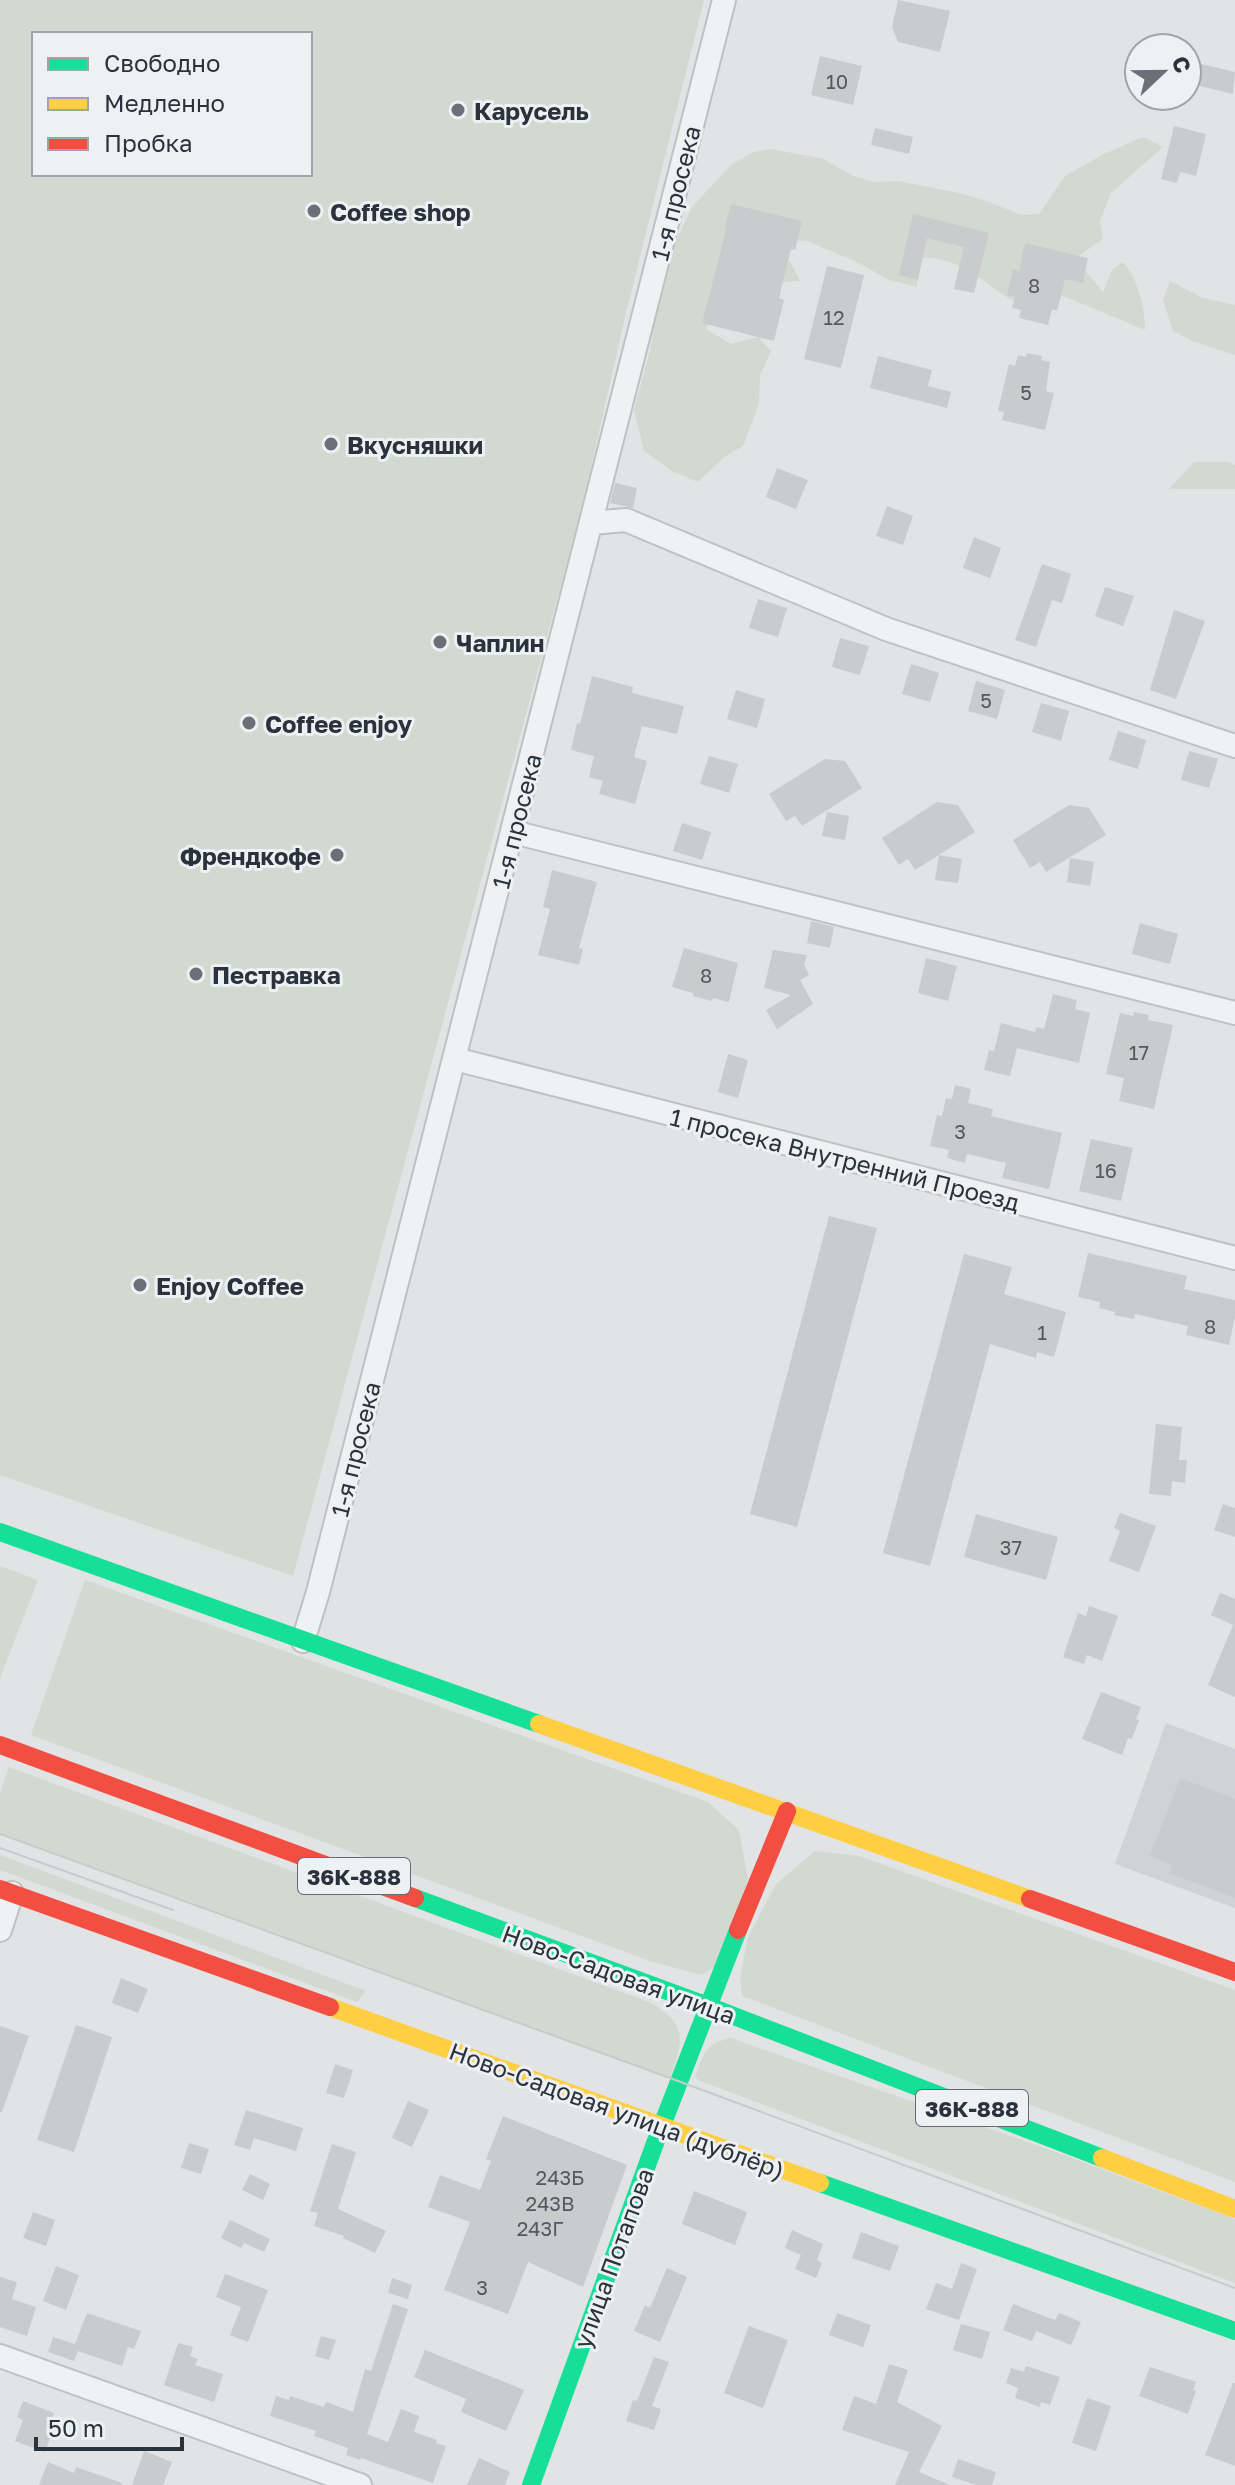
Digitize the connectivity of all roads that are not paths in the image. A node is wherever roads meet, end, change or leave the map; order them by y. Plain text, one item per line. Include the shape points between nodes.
1 (724, 0) edge
2 (591, 523) junction
3 (1235, 746) edge
4 (513, 832) junction
5 (1235, 1013) edge
6 (455, 1059) junction
7 (1235, 1258) edge
8 (0, 1532) edge
9 (303, 1641) junction
10 (0, 1745) edge
11 (787, 1811) junction
12 (6, 1891) edge
13 (0, 1930) edge
14 (1235, 1972) edge
15 (708, 2006) junction
16 (661, 2126) junction
17 (1235, 2209) edge
18 (1235, 2331) edge
19 (0, 2356) edge
20 (360, 2485) edge
21 (531, 2485) edge

1 - 2 street, 1-я просека
2 - 3 street via 626,520 886,629
2 - 4 street, 1-я просека
4 - 5 street
4 - 6 street, 1-я просека
6 - 7 street, 1 просека Внутренний Проезд
6 - 9 street, 1-я просека
8 - 9 main road
9 - 11 main road
10 - 15 main road, Ново-Садовая улица / 36К-888
11 - 14 main road
11 - 15 main road, улица Потапова
12 - 13 street
12 - 16 main road, Ново-Садовая улица (дублёр)
15 - 16 main road, улица Потапова
15 - 17 main road, Ново-Садовая улица / 36К-888
16 - 18 main road, Ново-Садовая улица (дублёр)
16 - 21 main road, улица Потапова
19 - 20 street

